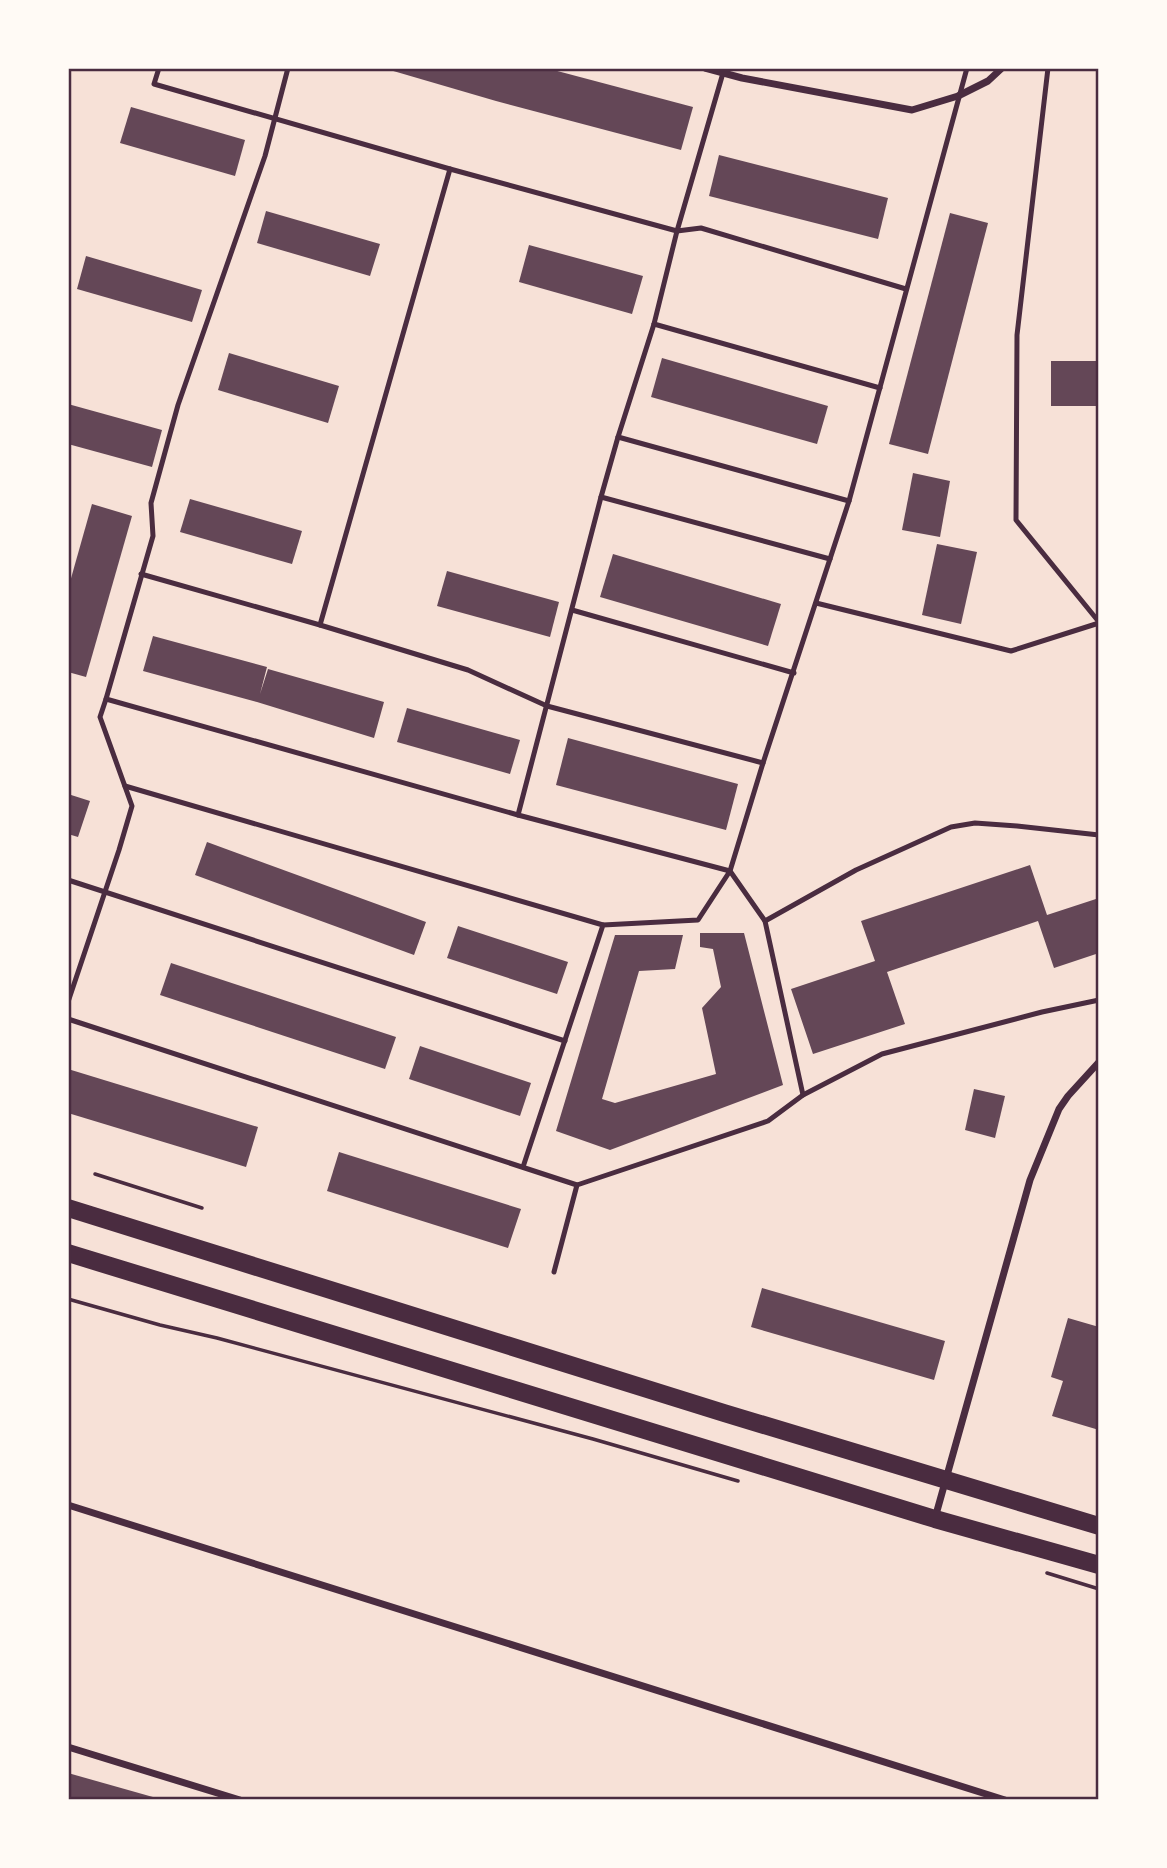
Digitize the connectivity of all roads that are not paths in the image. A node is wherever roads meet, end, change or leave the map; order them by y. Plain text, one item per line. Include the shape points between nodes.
1 (159, 68) edge
2 (705, 68) edge
3 (967, 68) edge
4 (1002, 68) edge
5 (1048, 68) edge
6 (286, 69) edge
7 (723, 73) junction
8 (958, 96) junction
9 (275, 118) junction
10 (450, 169) junction
11 (677, 231) junction
12 (906, 289) junction
13 (654, 324) junction
14 (880, 387) junction
15 (618, 437) junction
16 (601, 497) junction
17 (849, 501) junction
18 (830, 559) junction
19 (141, 575) junction
20 (816, 603) junction
21 (572, 610) junction
22 (1099, 622) edge
23 (320, 625) junction
24 (794, 673) junction
25 (106, 699) junction
26 (547, 706) junction
27 (763, 763) junction
28 (125, 786) junction
29 (518, 815) junction
30 (1099, 835) edge
31 (730, 871) junction
32 (68, 880) edge
33 (105, 892) junction
34 (765, 921) junction
35 (603, 925) junction
36 (1099, 1000) edge
37 (68, 1002) edge
38 (68, 1019) edge
39 (565, 1041) junction
40 (1099, 1062) edge
41 (803, 1096) junction
42 (523, 1167) junction
43 (577, 1185) junction
44 (68, 1208) edge
45 (74, 1257) edge
46 (554, 1272) dead end
47 (945, 1480) junction
48 (68, 1505) edge
49 (935, 1519) junction
50 (1099, 1526) edge
51 (1099, 1565) edge
52 (68, 1747) edge
53 (240, 1800) edge
54 (1005, 1800) edge

1 - 9 lane via 154,84
2 - 7 street
3 - 8 lane
4 - 8 street
5 - 22 lane via 1017,335 1016,520
6 - 9 lane
7 - 8 street via 912,110
7 - 11 lane
8 - 12 lane
9 - 10 lane
9 - 19 lane via 178,405 151,503 153,536
10 - 11 lane
10 - 23 lane
11 - 12 lane via 701,228
11 - 13 lane
12 - 14 lane
13 - 14 lane
13 - 15 lane
14 - 17 lane
15 - 16 lane
15 - 17 lane
16 - 18 lane
16 - 21 lane
17 - 18 lane
18 - 20 lane
19 - 23 lane
19 - 25 lane
20 - 22 lane via 1011,651
20 - 24 lane
21 - 24 lane
21 - 26 lane
23 - 26 lane via 468,670
24 - 27 lane
25 - 28 lane via 100,716
25 - 29 lane
26 - 27 lane
26 - 29 lane
27 - 31 lane
28 - 33 lane via 132,806
28 - 35 lane
29 - 31 lane
30 - 34 lane via 975,823 951,827 856,870
31 - 34 lane
31 - 35 lane via 698,920
32 - 33 lane
33 - 37 lane
33 - 39 lane
34 - 41 lane
35 - 39 lane
36 - 41 lane via 882,1055
38 - 42 lane
39 - 42 lane
40 - 47 street via 1059,1110 1030,1180
41 - 43 lane via 768,1121
42 - 43 lane
43 - 46 lane
44 - 47 main road
45 - 49 main road
47 - 49 street
47 - 50 main road
48 - 54 street
49 - 51 main road
52 - 53 street

